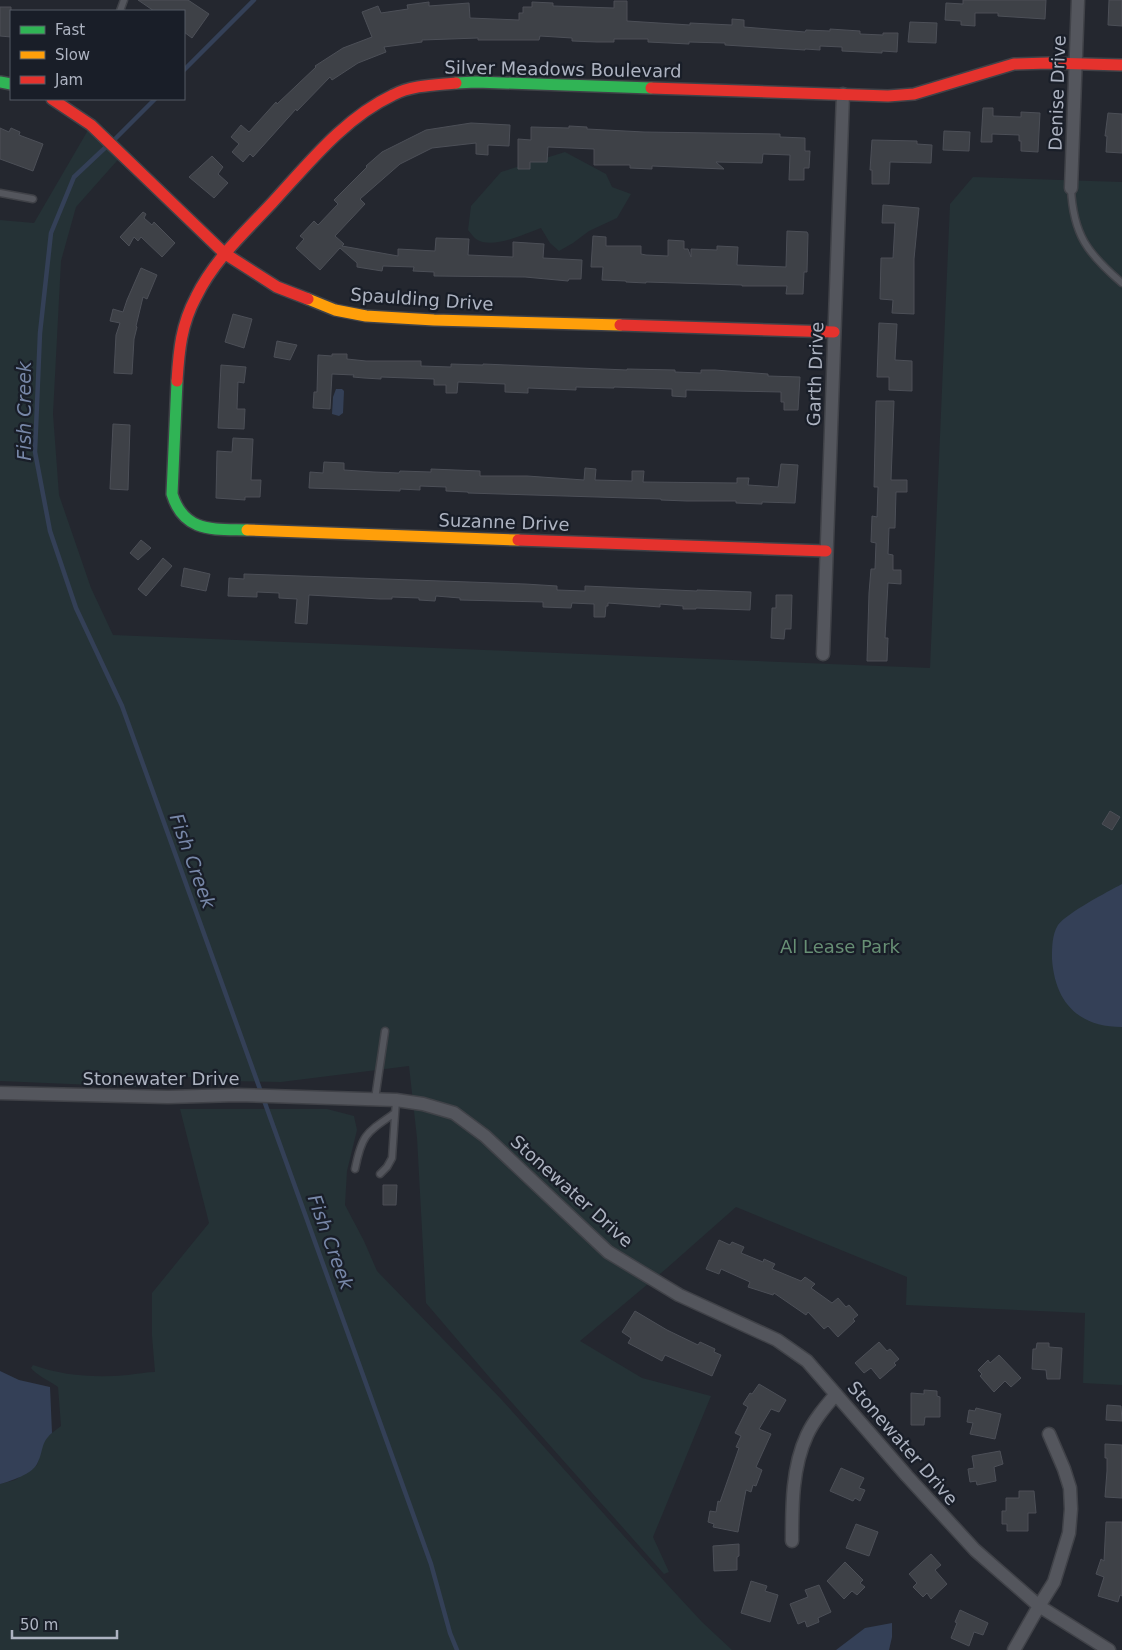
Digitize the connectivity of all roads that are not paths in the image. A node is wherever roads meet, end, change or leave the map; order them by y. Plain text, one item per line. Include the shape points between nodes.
1 (1078, 0) edge
2 (1076, 64) junction
3 (1122, 65) edge
4 (843, 94) junction
5 (54, 100) edge
6 (1071, 188) joint
7 (0, 193) edge
8 (33, 199) dead end
9 (224, 253) junction
10 (1122, 283) edge
11 (834, 332) junction
12 (184, 518) joint
13 (826, 550) junction
14 (823, 654) dead end
15 (386, 1030) dead end
16 (0, 1093) edge
17 (375, 1099) junction
18 (396, 1100) junction
19 (395, 1113) junction
20 (355, 1169) dead end
21 (380, 1174) dead end
22 (836, 1394) junction
23 (1049, 1434) dead end
24 (792, 1541) dead end
25 (1039, 1606) junction
26 (1014, 1650) edge
27 (1109, 1650) edge

1 - 2 street, Denise Drive
2 - 3 street, Silver Meadows Boulevard
2 - 4 street, Silver Meadows Boulevard via 1014,64 914,94
2 - 6 street, Denise Drive
4 - 9 street, Silver Meadows Boulevard via 476,82 411,89 394,94 359,115
4 - 11 street, Garth Drive
5 - 9 street, Spaulding Drive via 67,105 92,125
6 - 10 lane via 1073,214 1083,241 1101,265
7 - 8 lane
9 - 11 street, Spaulding Drive via 277,287 335,310 366,316
9 - 12 street, Silver Meadows Boulevard via 196,296 179,346 172,494
11 - 13 street, Garth Drive
12 - 13 street, Suzanne Drive via 197,526 225,529
13 - 14 street, Garth Drive
15 - 17 lane
16 - 17 street, Stonewater Drive
17 - 18 street, Stonewater Drive
18 - 19 lane
18 - 22 street, Stonewater Drive via 454,1113 485,1136 608,1252 679,1295 777,1340 807,1361
19 - 20 lane via 364,1137
19 - 21 lane via 392,1158
22 - 24 street via 817,1417 802,1446 792,1510
22 - 25 street, Stonewater Drive via 975,1550
23 - 25 street via 1070,1488 1071,1509 1069,1534 1062,1558 1054,1582
25 - 26 street
25 - 27 street, Stonewater Drive

